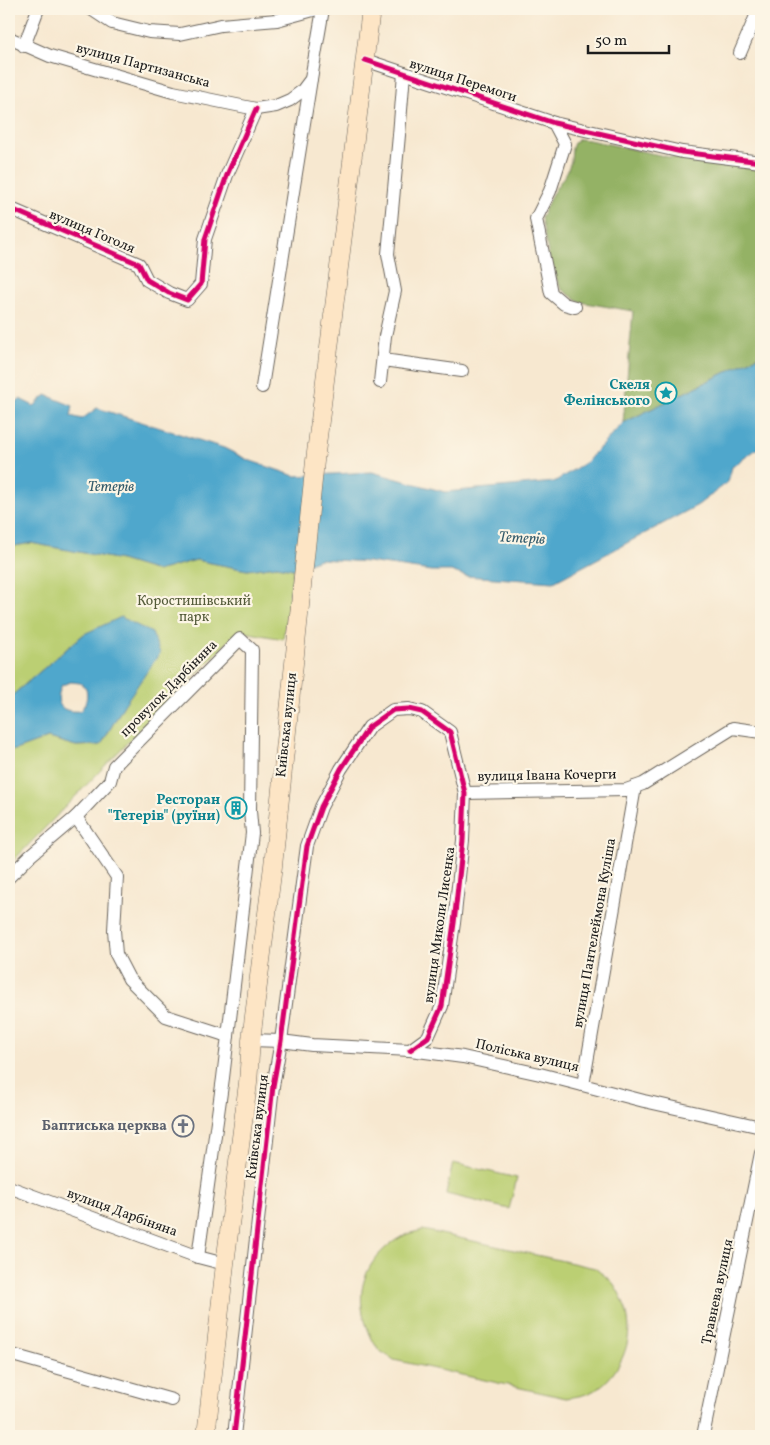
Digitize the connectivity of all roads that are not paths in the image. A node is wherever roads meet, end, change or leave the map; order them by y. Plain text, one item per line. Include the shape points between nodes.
1 (38, 9) edge
2 (91, 9) edge
3 (317, 9) edge
4 (323, 9) edge
5 (371, 9) edge
6 (759, 9) edge
7 (9, 38) edge
8 (24, 46) junction
9 (740, 53) dead end
10 (365, 60) junction
11 (404, 73) junction
12 (311, 79) junction
13 (256, 109) junction
14 (554, 123) junction
15 (761, 162) edge
16 (9, 208) edge
17 (575, 306) dead end
18 (382, 360) junction
19 (462, 371) dead end
20 (380, 382) dead end
21 (262, 387) dead end
22 (761, 732) edge
23 (341, 769) joint
24 (635, 787) junction
25 (465, 793) junction
26 (76, 817) junction
27 (9, 877) edge
28 (228, 1036) junction
29 (251, 1040) junction
30 (281, 1041) junction
31 (410, 1050) junction
32 (583, 1085) junction
33 (761, 1127) edge
34 (761, 1153) edge
35 (9, 1187) edge
36 (198, 1257) junction
37 (226, 1264) junction
38 (9, 1354) edge
39 (172, 1400) dead end
40 (206, 1436) edge
41 (234, 1436) edge
42 (702, 1436) edge

1 - 8 street
2 - 3 street via 112,22 149,32 180,34 222,25 277,20
4 - 12 street
5 - 10 main road
6 - 9 street
7 - 8 street, вулиця Партизанська
8 - 13 street, вулиця Партизанська via 173,92
10 - 11 street, вулиця Перемоги
10 - 29 main road, Київська вулиця via 320,413 273,866
11 - 14 street, вулиця Перемоги
11 - 18 street, вулиця Перемоги via 388,254 395,291
12 - 13 street, вулиця Партизанська via 290,100
12 - 21 street
13 - 16 street, вулиця Гоголя via 227,175 205,238 200,284 188,300 147,280 138,264
14 - 15 street, вулиця Перемоги via 682,152
14 - 17 street via 565,144 550,190 536,219 551,293 564,304
18 - 19 street
18 - 20 street, вулиця Перемоги
22 - 24 street, вулиця Івана Кочерги via 732,728
23 - 25 street, вулиця Миколи Лисенка via 369,727 394,710 409,709 422,712 450,732
23 - 30 street, Київська вулиця via 321,807 307,846
24 - 25 street, вулиця Івана Кочерги via 626,790
24 - 32 street, вулиця Пантелеймона Куліша
25 - 31 street, вулиця Миколи Лисенка via 464,840 442,1006 428,1037
26 - 27 street, провулок Дарбіняна
26 - 28 street via 117,877 116,954 129,979 166,1016
26 - 28 street, провулок Дарбіняна via 110,781 114,766 240,639 252,650 252,833
28 - 36 street
29 - 30 street, Поліська вулиця
29 - 37 main road, Київська вулиця
30 - 31 street, Поліська вулиця
30 - 41 street, Київська вулиця via 273,1086
31 - 32 street, Поліська вулиця via 463,1057
32 - 33 street, Поліська вулиця
34 - 42 street, Травнева вулиця
35 - 36 street, вулиця Дарбіняна
36 - 37 street, вулиця Дарбіняна
37 - 40 main road, Київська вулиця
38 - 39 street

